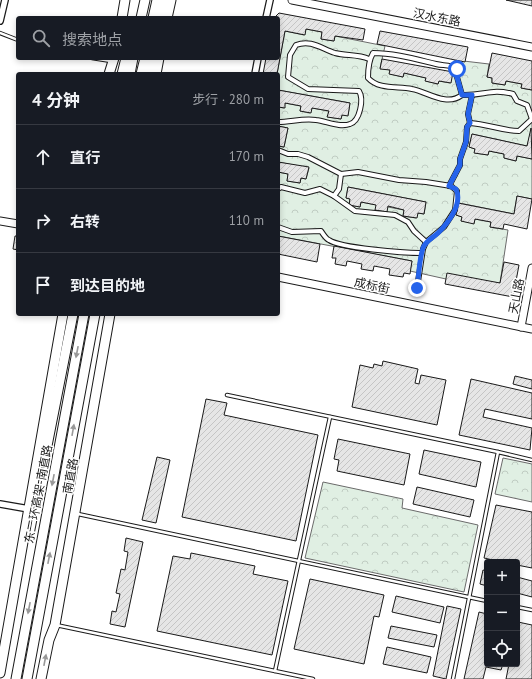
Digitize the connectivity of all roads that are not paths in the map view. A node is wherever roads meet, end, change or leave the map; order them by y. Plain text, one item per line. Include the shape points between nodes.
1 (4, 0) edge
2 (125, 0) edge
3 (157, 0) edge
4 (164, 0) edge
5 (171, 0) edge
6 (270, 0) edge
7 (292, 0) edge
8 (144, 3) edge
9 (122, 16) edge
10 (141, 16) edge
11 (153, 16) edge
12 (160, 16) edge
13 (167, 16) edge
14 (266, 16) edge
15 (0, 21) edge
16 (0, 32) edge
17 (16, 39) edge
18 (532, 46) edge
19 (369, 59) junction
20 (113, 60) edge
21 (126, 60) edge
22 (133, 60) edge
23 (144, 60) edge
24 (152, 60) edge
25 (159, 60) edge
26 (258, 60) edge
27 (110, 72) edge
28 (122, 72) edge
29 (130, 72) edge
30 (142, 72) edge
31 (149, 72) edge
32 (156, 72) edge
33 (255, 72) edge
34 (462, 95) junction
35 (472, 95) junction
36 (532, 119) edge
37 (280, 122) edge
38 (470, 123) junction
39 (280, 151) edge
40 (342, 174) junction
41 (449, 186) junction
42 (280, 188) edge
43 (334, 196) junction
44 (0, 221) edge
45 (16, 224) edge
46 (280, 228) edge
47 (426, 242) junction
48 (420, 253) dead end
49 (532, 268) edge
50 (280, 277) edge
51 (417, 288) dead end
52 (63, 316) edge
53 (73, 316) edge
54 (84, 316) edge
55 (95, 316) edge
56 (110, 316) edge
57 (521, 327) junction
58 (532, 328) edge
59 (227, 395) dead end
60 (330, 417) junction
61 (498, 452) junction
62 (532, 460) edge
63 (0, 504) edge
64 (30, 506) junction
65 (75, 513) junction
66 (299, 562) junction
67 (469, 598) junction
68 (484, 600) edge
69 (520, 608) edge
70 (532, 610) edge
71 (56, 625) junction
72 (275, 671) junction
73 (0, 673) edge
74 (16, 679) edge
75 (27, 679) edge
76 (41, 679) edge
77 (313, 679) edge
78 (453, 679) edge

1 - 15 street
2 - 9 highway
3 - 11 highway
4 - 12 highway
5 - 13 highway
6 - 14 street
7 - 18 street, 汉水东路
8 - 10 highway
16 - 17 lane
19 - 34 street via 368,78 372,82 393,88 414,89 438,99 458,98
19 - 34 street via 373,53 377,53 452,66 457,69
19 - 37 street via 336,53 308,43 296,45 290,55 288,77 308,89 358,91 362,95 361,106 356,120 350,125 316,120
20 - 27 highway
21 - 28 highway
22 - 29 highway
23 - 30 highway
24 - 31 highway
25 - 32 highway
26 - 33 street
34 - 35 street
35 - 36 street via 490,91 513,94 517,101 527,106
35 - 38 street via 468,114
36 - 38 street via 519,131
38 - 41 street via 460,165
39 - 40 street via 308,157
40 - 41 street via 358,172
40 - 43 street via 339,189
41 - 47 street via 457,191 455,210 444,227
42 - 43 street via 305,193 320,189
43 - 47 street via 355,211 395,215 408,222
44 - 45 street
46 - 48 street via 292,232 321,231 328,240 340,244
47 - 51 street
49 - 57 street, 天山路
50 - 57 street, 成标街
52 - 64 highway
53 - 64 highway via 47,446
54 -> 74 highway, 东二环高架-南直路
75 -> 55 highway, 东二环高架-南直路
56 - 65 highway, 南直路
57 - 58 street, 成标街
59 - 60 lane
60 - 61 lane
60 - 66 lane
61 - 62 lane
61 - 67 lane
63 - 64 street
64 - 73 highway
65 - 66 lane
65 - 71 highway, 南直路
66 - 67 lane
66 - 72 lane
67 - 68 lane
67 - 78 lane
69 - 70 lane
71 - 72 lane
76 -> 71 highway, 南直路 via 49,640
72 - 77 lane

